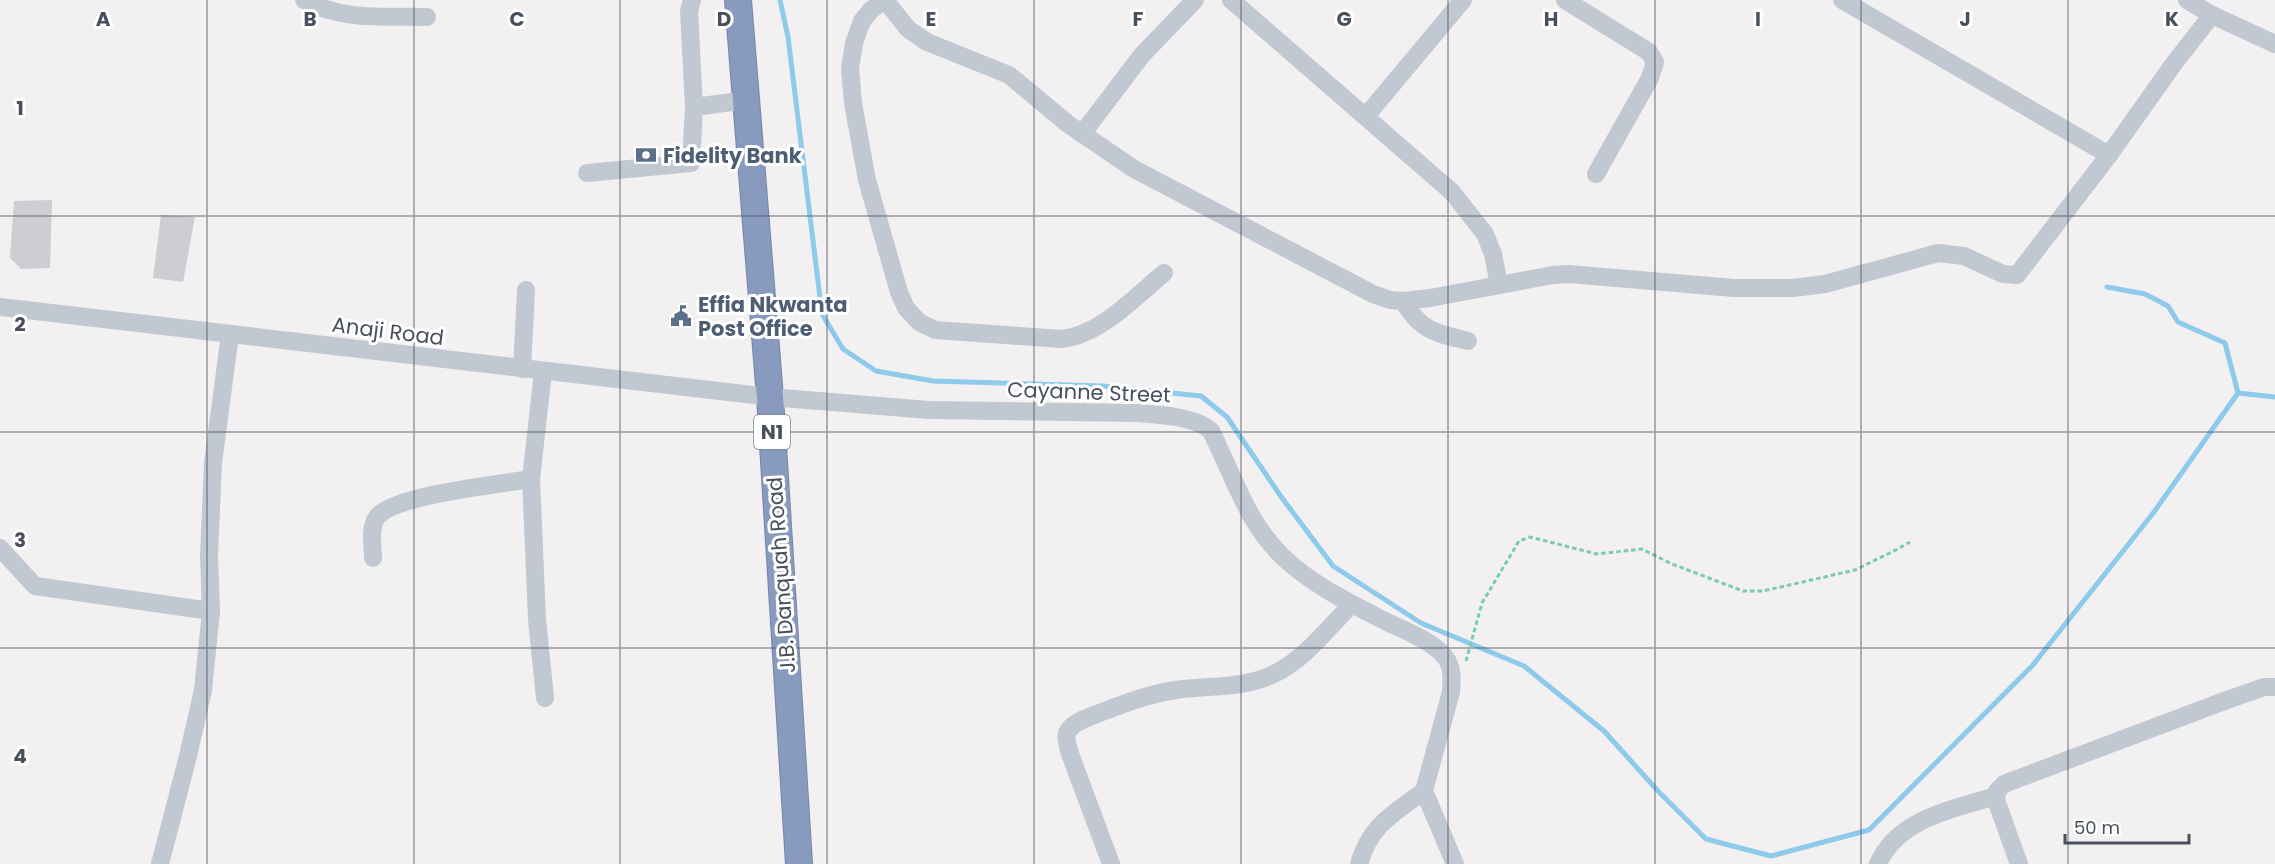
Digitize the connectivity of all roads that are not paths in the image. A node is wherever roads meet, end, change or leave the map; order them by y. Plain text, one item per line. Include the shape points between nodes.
1 (304, 0) edge
2 (692, 0) edge
3 (738, 0) edge
4 (1195, 0) edge
5 (1232, 0) edge
6 (1463, 0) edge
7 (1565, 0) edge
8 (1842, 0) edge
9 (2187, 0) edge
10 (2212, 15) junction
11 (427, 17) dead end
12 (2275, 44) edge
13 (747, 100) junction
14 (694, 107) junction
15 (1366, 116) junction
16 (1082, 134) junction
17 (2109, 155) junction
18 (587, 173) dead end
19 (1596, 174) dead end
20 (1164, 273) dead end
21 (1499, 285) junction
22 (526, 290) dead end
23 (1402, 301) junction
24 (0, 307) edge
25 (230, 334) junction
26 (1468, 341) dead end
27 (522, 369) junction
28 (543, 372) junction
29 (770, 397) junction
30 (531, 479) junction
31 (0, 548) edge
32 (373, 558) dead end
33 (1352, 604) junction
34 (211, 611) junction
35 (2275, 687) edge
36 (545, 698) dead end
37 (1424, 791) junction
38 (1995, 796) junction
39 (160, 864) edge
40 (799, 864) edge
41 (1111, 864) edge
42 (1359, 864) edge
43 (1455, 864) edge
44 (1878, 864) edge
45 (2019, 864) edge

1 - 11 street via 348,16
2 - 14 street via 689,11
3 - 13 highway, J.B. Danquah Road / N1
4 - 16 street via 1142,56
5 - 15 street
6 - 15 street
7 - 19 street via 1649,52 1655,62 1650,78
8 - 17 street
9 - 10 street
10 - 12 street
10 - 17 street
13 - 14 street
13 - 29 highway, J.B. Danquah Road / N1
14 - 18 street via 691,163
15 - 21 street via 1452,192 1476,221 1493,254
16 - 20 street via 1009,75 927,42 908,29 885,0 871,10 857,30 850,68 867,180 898,292 918,322 947,332 1074,338 1097,327
16 - 23 street via 1134,170 1373,294
17 - 21 street via 2018,275 2003,274 1964,256 1938,253 1825,284 1793,288 1701,286 1569,274
21 - 23 street
22 - 27 street
23 - 26 street via 1425,328
24 - 25 street, Anaji Road
25 - 27 street, Anaji Road
25 - 34 street via 213,463
27 - 28 street, Anaji Road
28 - 29 street, Anaji Road
28 - 30 street
29 - 33 street, Cayanne Street via 929,410 1138,413 1198,423 1206,426 1216,440 1258,529 1298,570
29 - 40 highway, J.B. Danquah Road / N1
30 - 32 street via 409,501 385,510 374,525
30 - 36 street
31 - 34 street via 35,585
33 - 37 street, Cayanne Street via 1432,646 1450,666 1451,692
33 - 41 street via 1309,648 1275,674 1235,686 1148,695 1094,715 1070,729 1066,738 1069,751
34 - 39 street via 203,690
35 - 38 street via 2227,700 2007,782
37 - 42 street via 1373,832
37 - 43 street
38 - 44 street via 1910,827 1884,849
38 - 45 street

